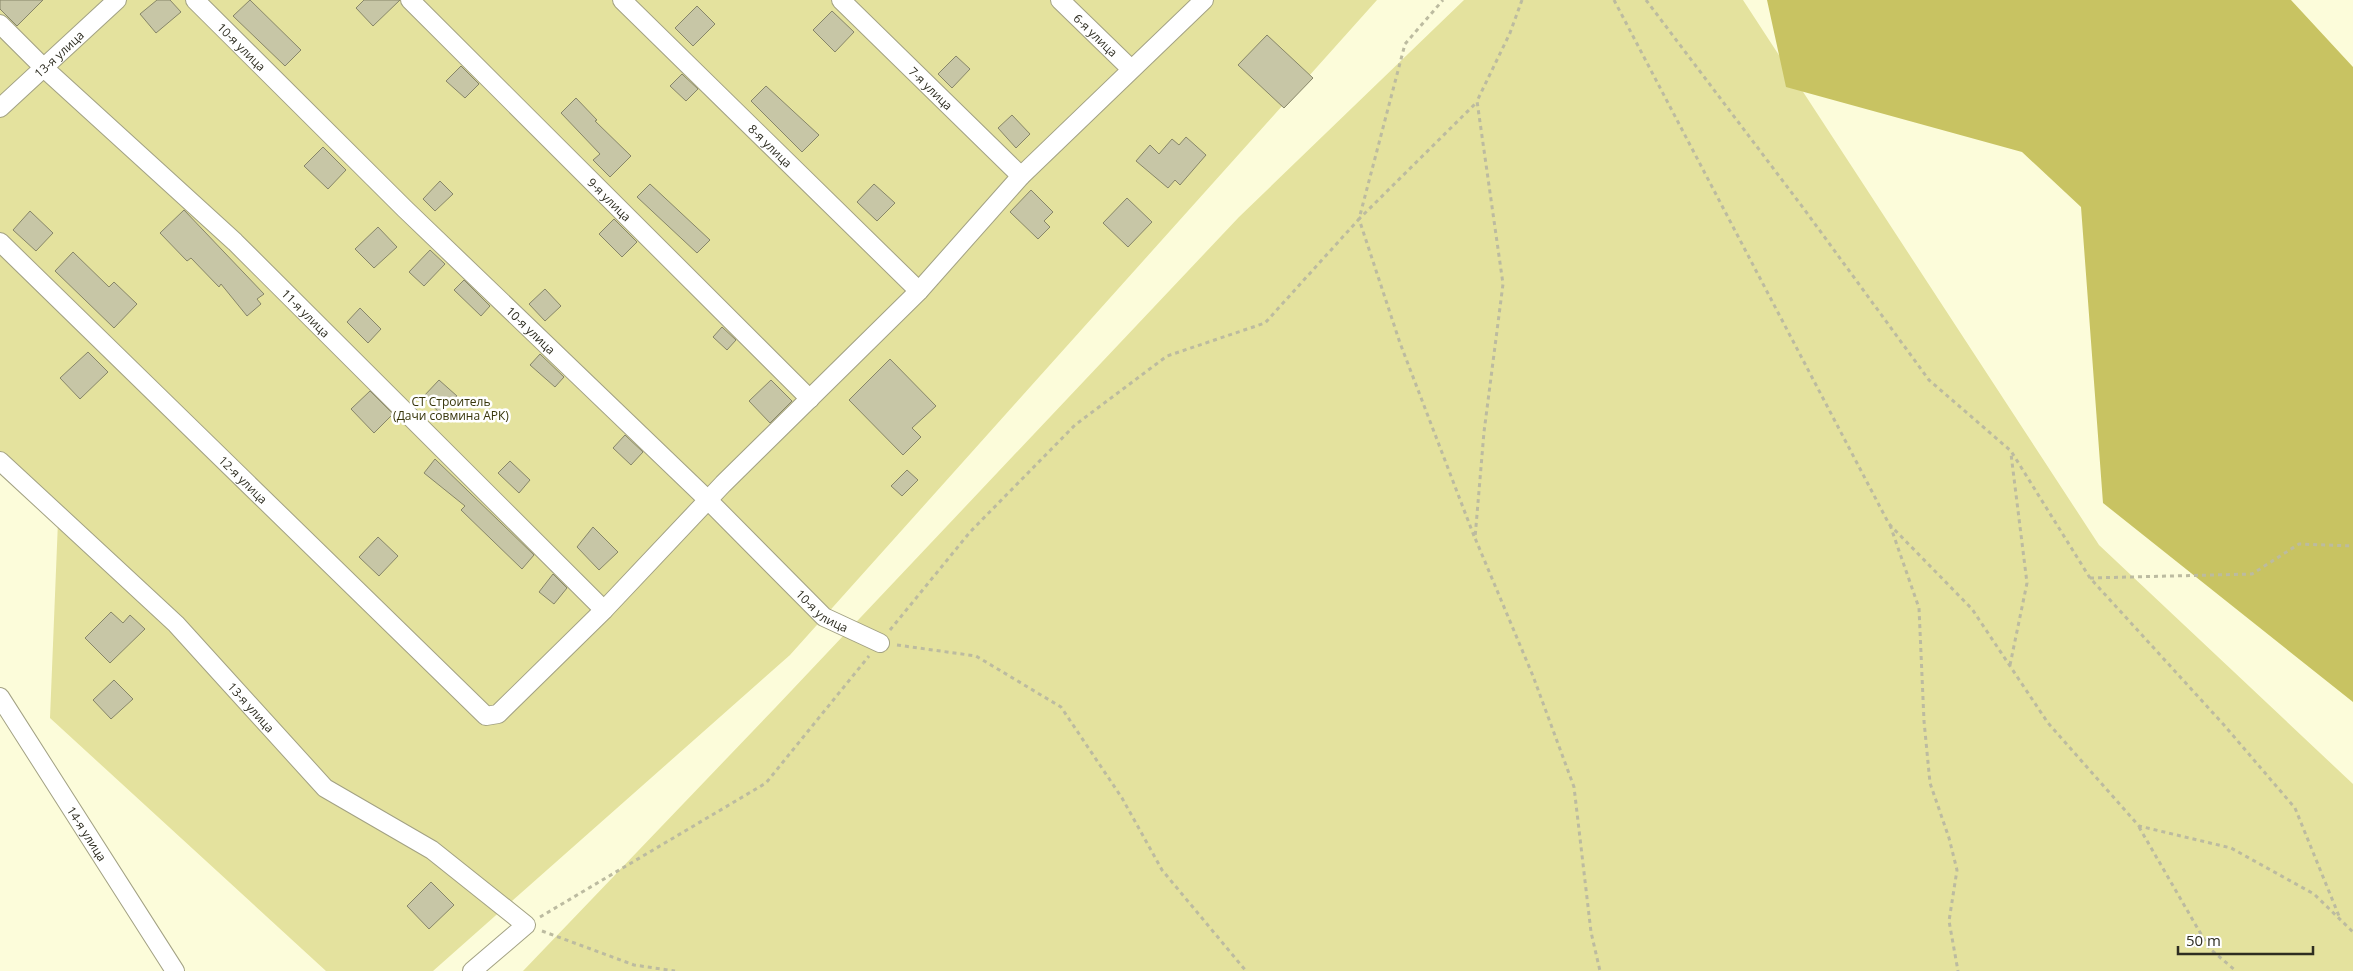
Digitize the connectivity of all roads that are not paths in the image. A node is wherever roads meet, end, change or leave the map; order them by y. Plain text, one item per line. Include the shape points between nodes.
1 (117, 0) edge
2 (195, 0) edge
3 (410, 0) edge
4 (622, 0) edge
5 (841, 0) edge
6 (1060, 0) edge
7 (1204, 0) edge
8 (0, 24) edge
9 (44, 68) junction
10 (1131, 69) junction
11 (0, 108) edge
12 (1021, 176) junction
13 (0, 242) edge
14 (919, 291) junction
15 (810, 399) junction
16 (0, 461) edge
17 (708, 500) junction
18 (604, 610) junction
19 (880, 643) road end
20 (0, 697) edge
21 (175, 971) edge
22 (472, 971) edge

1 - 9 street, 13-я улица
2 - 17 street, 10-я улица via 405,209
3 - 15 street, 9-я улица
4 - 14 street, 8-я улица
5 - 12 street, 7-я улица
6 - 10 street, 6-я улица
7 - 10 street
8 - 9 street, 11-я улица
9 - 11 street, 13-я улица
9 - 18 street, 11-я улица via 234,242
10 - 12 street
12 - 14 street
13 - 18 street, 12-я улица via 486,716 498,714
14 - 15 street
15 - 17 street
16 - 22 street, 13-я улица via 176,624 325,788 432,850 526,925
17 - 18 street
17 - 19 street, 10-я улица via 824,617
20 - 21 street, 14-я улица

